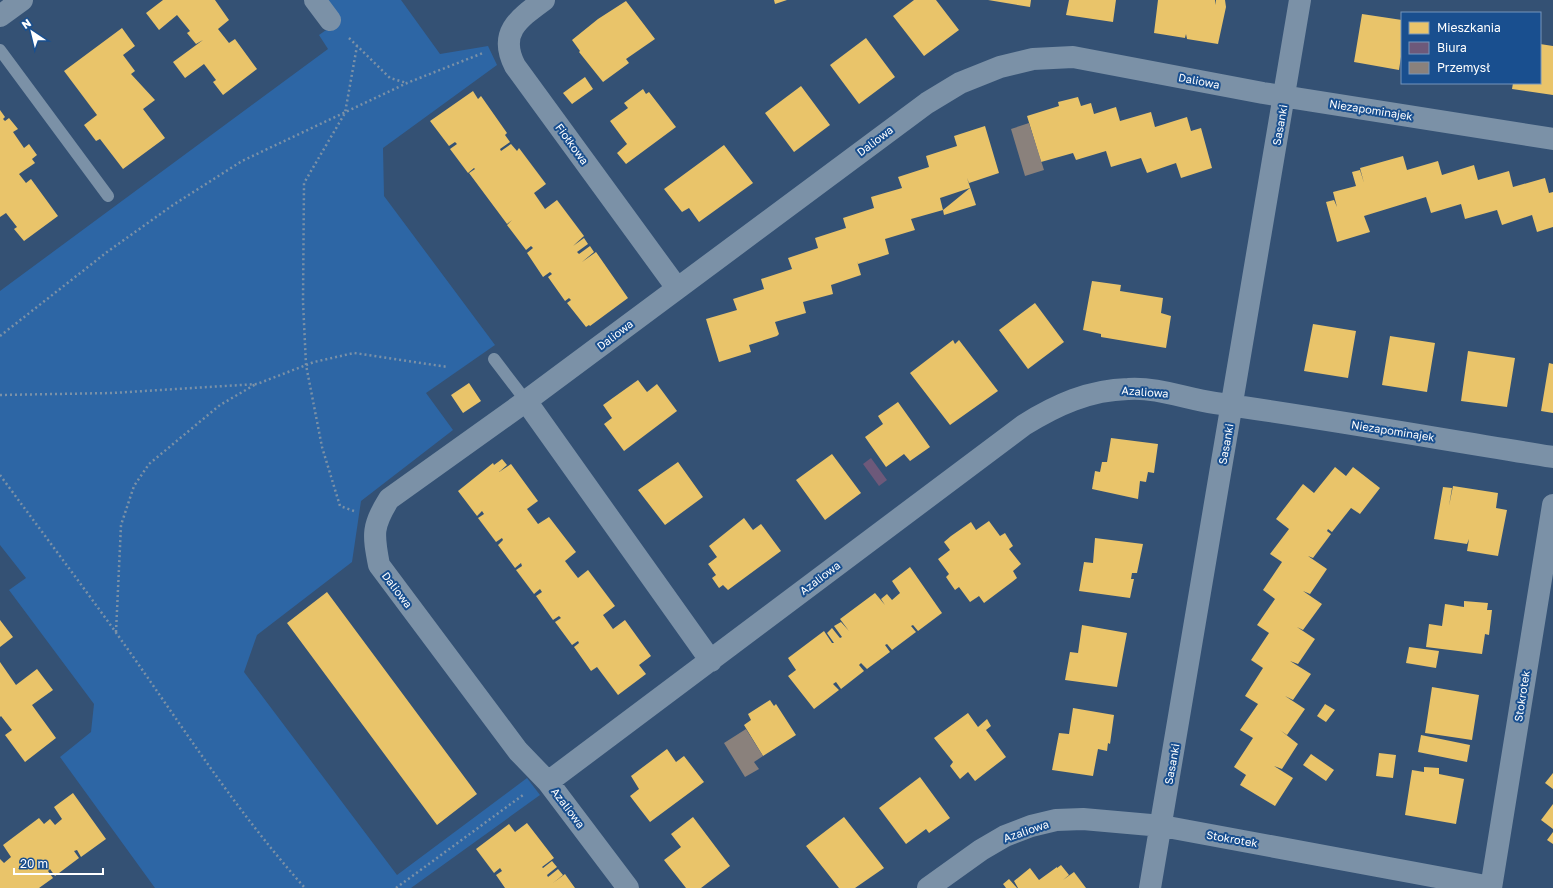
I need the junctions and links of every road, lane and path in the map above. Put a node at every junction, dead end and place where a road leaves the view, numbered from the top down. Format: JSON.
{"nodes":[{"id":1,"x":22,"y":0,"type":"edge"},
{"id":2,"x":315,"y":0,"type":"edge"},
{"id":3,"x":544,"y":0,"type":"edge"},
{"id":4,"x":1300,"y":0,"type":"edge"},
{"id":5,"x":0,"y":16,"type":"edge"},
{"id":6,"x":330,"y":20,"type":"joint"},
{"id":7,"x":508,"y":44,"type":"junction"},
{"id":8,"x":357,"y":46,"type":"junction"},
{"id":9,"x":0,"y":50,"type":"edge"},
{"id":10,"x":407,"y":83,"type":"junction"},
{"id":11,"x":1284,"y":96,"type":"junction"},
{"id":12,"x":345,"y":113,"type":"junction"},
{"id":13,"x":1553,"y":139,"type":"edge"},
{"id":14,"x":108,"y":196,"type":"dead end"},
{"id":15,"x":677,"y":288,"type":"junction"},
{"id":16,"x":0,"y":336,"type":"edge"},
{"id":17,"x":494,"y":359,"type":"dead end"},
{"id":18,"x":306,"y":365,"type":"junction"},
{"id":19,"x":448,"y":367,"type":"dead end"},
{"id":20,"x":257,"y":384,"type":"junction"},
{"id":21,"x":0,"y":395,"type":"edge"},
{"id":22,"x":526,"y":401,"type":"junction"},
{"id":23,"x":1232,"y":405,"type":"junction"},
{"id":24,"x":1553,"y":457,"type":"edge"},
{"id":25,"x":0,"y":475,"type":"edge"},
{"id":26,"x":1553,"y":505,"type":"edge"},
{"id":27,"x":377,"y":519,"type":"junction"},
{"id":28,"x":116,"y":632,"type":"junction"},
{"id":29,"x":711,"y":661,"type":"junction"},
{"id":30,"x":548,"y":782,"type":"junction"},
{"id":31,"x":1162,"y":826,"type":"junction"},
{"id":32,"x":1491,"y":887,"type":"edge"},
{"id":33,"x":305,"y":888,"type":"edge"},
{"id":34,"x":396,"y":888,"type":"edge"},
{"id":35,"x":628,"y":888,"type":"edge"},
{"id":36,"x":928,"y":888,"type":"edge"},
{"id":37,"x":1150,"y":888,"type":"edge"}],
"edges":[{"from":1,"to":5,"type":"street"},
{"from":2,"to":6,"type":"street"},
{"from":3,"to":7,"type":"street"},
{"from":4,"to":11,"type":"street","name":"Sasanki"},
{"from":6,"to":8,"type":"path"},
{"from":7,"to":10,"type":"path"},
{"from":7,"to":15,"type":"street","name":"Fiołkowa"},
{"from":8,"to":10,"type":"path"},
{"from":8,"to":12,"type":"path"},
{"from":9,"to":14,"type":"lane"},
{"from":10,"to":12,"type":"path"},
{"from":11,"to":13,"type":"street","name":"Niezapominajek"},
{"from":11,"to":15,"type":"street","name":"Daliowa"},
{"from":11,"to":23,"type":"street","name":"Sasanki"},
{"from":12,"to":16,"type":"path"},
{"from":12,"to":18,"type":"path"},
{"from":15,"to":22,"type":"street","name":"Daliowa"},
{"from":17,"to":22,"type":"lane"},
{"from":18,"to":19,"type":"path"},
{"from":18,"to":20,"type":"path"},
{"from":18,"to":27,"type":"path"},
{"from":20,"to":21,"type":"path"},
{"from":20,"to":28,"type":"path"},
{"from":22,"to":27,"type":"street","name":"Daliowa"},
{"from":22,"to":29,"type":"street"},
{"from":23,"to":24,"type":"street","name":"Niezapominajek"},
{"from":23,"to":29,"type":"street","name":"Azaliowa"},
{"from":23,"to":31,"type":"street","name":"Sasanki"},
{"from":25,"to":28,"type":"path"},
{"from":26,"to":32,"type":"street","name":"Stokrotek"},
{"from":27,"to":30,"type":"street","name":"Daliowa"},
{"from":28,"to":33,"type":"path"},
{"from":29,"to":30,"type":"street","name":"Azaliowa"},
{"from":30,"to":34,"type":"path"},
{"from":30,"to":35,"type":"street","name":"Azaliowa"},
{"from":31,"to":32,"type":"street","name":"Stokrotek"},
{"from":31,"to":36,"type":"street","name":"Azaliowa"},
{"from":31,"to":37,"type":"street","name":"Sasanki"}]}
